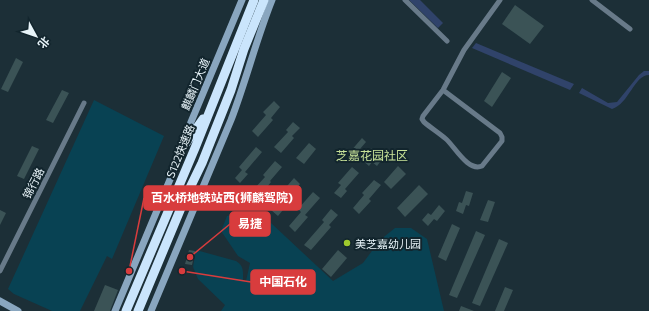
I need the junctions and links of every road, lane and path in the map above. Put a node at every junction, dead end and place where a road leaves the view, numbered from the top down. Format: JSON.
{"nodes":[{"id":1,"x":242,"y":0,"type":"edge"},
{"id":2,"x":254,"y":0,"type":"edge"},
{"id":3,"x":264,"y":0,"type":"edge"},
{"id":4,"x":272,"y":0,"type":"edge"},
{"id":5,"x":405,"y":0,"type":"edge"},
{"id":6,"x":500,"y":0,"type":"edge"},
{"id":7,"x":592,"y":0,"type":"edge"},
{"id":8,"x":630,"y":30,"type":"dead end"},
{"id":9,"x":447,"y":42,"type":"dead end"},
{"id":10,"x":240,"y":47,"type":"junction"},
{"id":11,"x":443,"y":90,"type":"junction"},
{"id":12,"x":84,"y":103,"type":"dead end"},
{"id":13,"x":212,"y":104,"type":"junction"},
{"id":14,"x":184,"y":146,"type":"junction"},
{"id":15,"x":0,"y":271,"type":"edge"},
{"id":16,"x":0,"y":301,"type":"edge"},
{"id":17,"x":18,"y":311,"type":"edge"},
{"id":18,"x":115,"y":311,"type":"edge"},
{"id":19,"x":126,"y":311,"type":"edge"},
{"id":20,"x":138,"y":311,"type":"edge"},
{"id":21,"x":151,"y":311,"type":"edge"}],
"edges":[{"from":1,"to":14,"type":"street","name":"麒麟门大道"},
{"from":2,"to":10,"type":"highway","name":"S122快速路"},
{"from":3,"to":10,"type":"highway","name":"S122快速路"},
{"from":4,"to":21,"type":"street"},
{"from":5,"to":9,"type":"street"},
{"from":6,"to":11,"type":"street"},
{"from":7,"to":8,"type":"street"},
{"from":10,"to":13,"type":"highway","name":"S122快速路"},
{"from":10,"to":20,"type":"highway","name":"S122快速路"},
{"from":11,"to":11,"type":"street"},
{"from":12,"to":15,"type":"street","name":"锦行路"},
{"from":13,"to":14,"type":"highway"},
{"from":13,"to":19,"type":"highway","name":"S122快速路"},
{"from":14,"to":18,"type":"street","name":"麒麟门大道"},
{"from":16,"to":17,"type":"street"}]}
